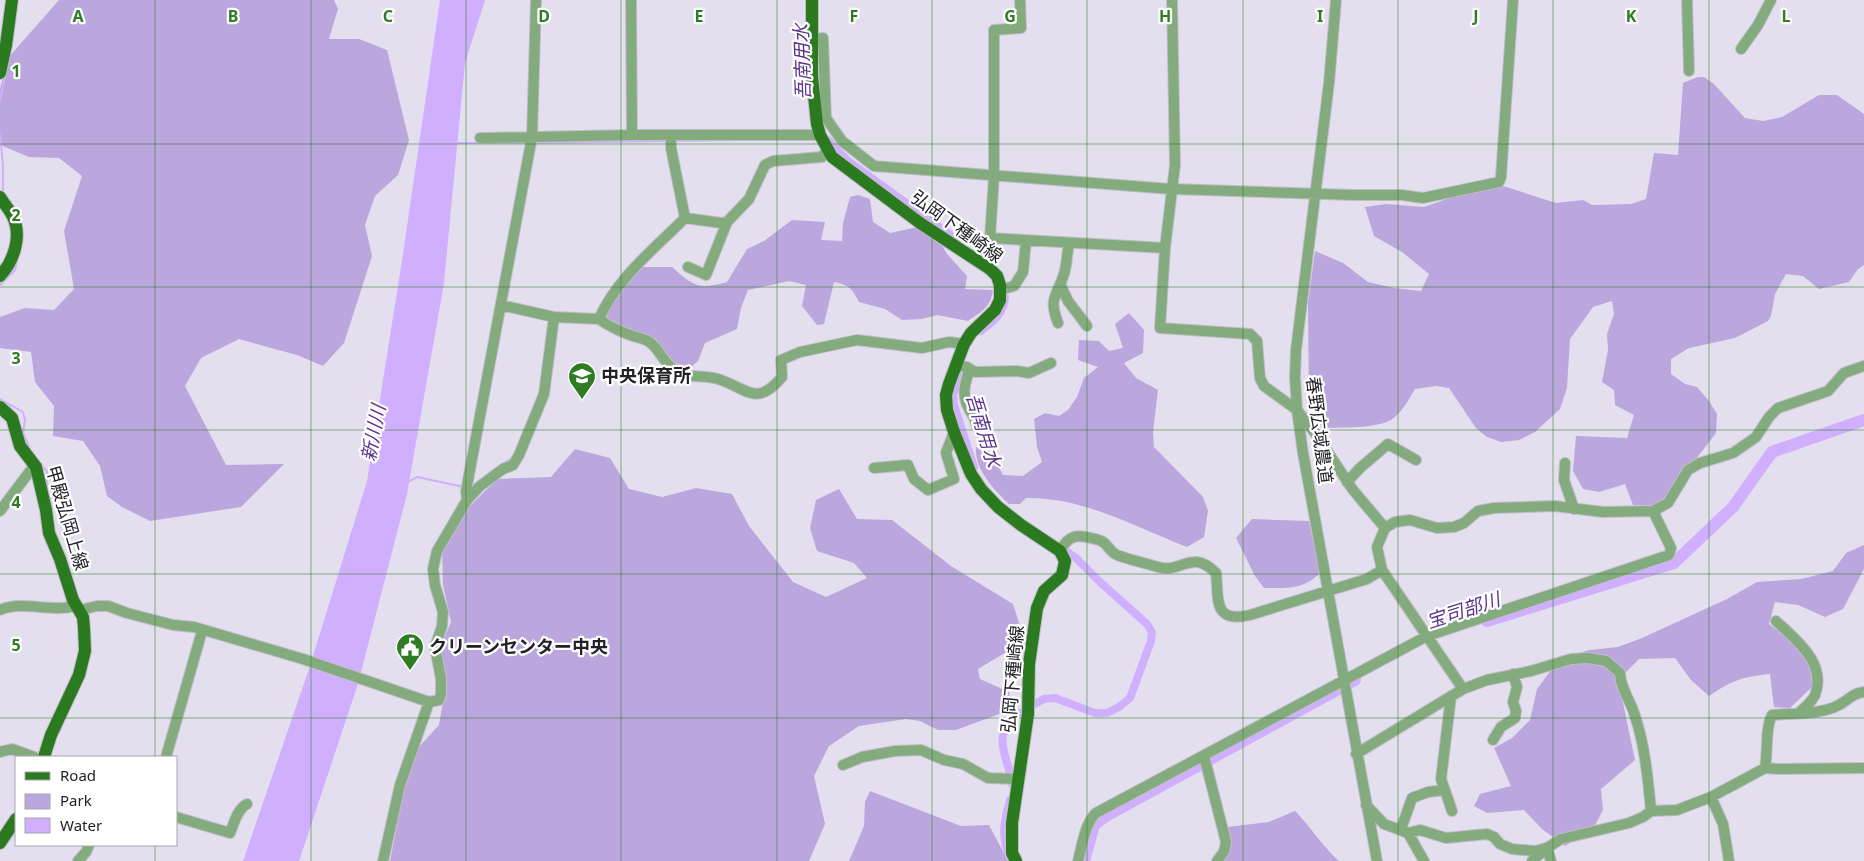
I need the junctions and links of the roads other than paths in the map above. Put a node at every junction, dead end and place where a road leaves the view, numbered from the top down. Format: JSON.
{"nodes":[{"id":1,"x":12,"y":0,"type":"edge"},
{"id":2,"x":536,"y":0,"type":"edge"},
{"id":3,"x":631,"y":0,"type":"edge"},
{"id":4,"x":812,"y":0,"type":"edge"},
{"id":5,"x":1020,"y":0,"type":"edge"},
{"id":6,"x":1172,"y":0,"type":"edge"},
{"id":7,"x":1336,"y":0,"type":"edge"},
{"id":8,"x":1513,"y":0,"type":"edge"},
{"id":9,"x":1687,"y":0,"type":"edge"},
{"id":10,"x":1771,"y":0,"type":"edge"},
{"id":11,"x":816,"y":39,"type":"junction"},
{"id":12,"x":1740,"y":49,"type":"dead end"},
{"id":13,"x":1688,"y":71,"type":"dead end"},
{"id":14,"x":0,"y":73,"type":"edge"},
{"id":15,"x":632,"y":135,"type":"junction"},
{"id":16,"x":671,"y":135,"type":"junction"},
{"id":17,"x":480,"y":138,"type":"dead end"},
{"id":18,"x":531,"y":141,"type":"junction"},
{"id":19,"x":831,"y":145,"type":"junction"},
{"id":20,"x":994,"y":176,"type":"junction"},
{"id":21,"x":1171,"y":189,"type":"junction"},
{"id":22,"x":0,"y":197,"type":"edge"},
{"id":23,"x":1314,"y":198,"type":"junction"},
{"id":24,"x":685,"y":218,"type":"junction"},
{"id":25,"x":727,"y":222,"type":"junction"},
{"id":26,"x":1026,"y":241,"type":"junction"},
{"id":27,"x":1069,"y":243,"type":"junction"},
{"id":28,"x":1165,"y":248,"type":"junction"},
{"id":29,"x":688,"y":267,"type":"dead end"},
{"id":30,"x":0,"y":276,"type":"edge"},
{"id":31,"x":1060,"y":284,"type":"junction"},
{"id":32,"x":1004,"y":290,"type":"junction"},
{"id":33,"x":501,"y":306,"type":"junction"},
{"id":34,"x":554,"y":317,"type":"junction"},
{"id":35,"x":599,"y":319,"type":"junction"},
{"id":36,"x":1058,"y":322,"type":"dead end"},
{"id":37,"x":1087,"y":326,"type":"dead end"},
{"id":38,"x":964,"y":344,"type":"junction"},
{"id":39,"x":1051,"y":363,"type":"dead end"},
{"id":40,"x":1864,"y":366,"type":"edge"},
{"id":41,"x":963,"y":367,"type":"junction"},
{"id":42,"x":0,"y":408,"type":"edge"},
{"id":43,"x":1297,"y":410,"type":"junction"},
{"id":44,"x":977,"y":426,"type":"dead end"},
{"id":45,"x":954,"y":432,"type":"junction"},
{"id":46,"x":1416,"y":460,"type":"dead end"},
{"id":47,"x":1564,"y":463,"type":"dead end"},
{"id":48,"x":36,"y":467,"type":"junction"},
{"id":49,"x":874,"y":468,"type":"dead end"},
{"id":50,"x":1348,"y":482,"type":"junction"},
{"id":51,"x":467,"y":500,"type":"junction"},
{"id":52,"x":1574,"y":509,"type":"junction"},
{"id":53,"x":0,"y":511,"type":"edge"},
{"id":54,"x":1653,"y":511,"type":"junction"},
{"id":55,"x":1385,"y":528,"type":"junction"},
{"id":56,"x":1062,"y":547,"type":"junction"},
{"id":57,"x":1382,"y":570,"type":"junction"},
{"id":58,"x":1328,"y":591,"type":"junction"},
{"id":59,"x":78,"y":608,"type":"junction"},
{"id":60,"x":0,"y":610,"type":"edge"},
{"id":61,"x":1776,"y":621,"type":"dead end"},
{"id":62,"x":202,"y":631,"type":"junction"},
{"id":63,"x":1427,"y":636,"type":"junction"},
{"id":64,"x":1513,"y":674,"type":"junction"},
{"id":65,"x":1345,"y":686,"type":"junction"},
{"id":66,"x":1463,"y":688,"type":"junction"},
{"id":67,"x":1864,"y":692,"type":"edge"},
{"id":68,"x":1451,"y":696,"type":"junction"},
{"id":69,"x":429,"y":702,"type":"junction"},
{"id":70,"x":1799,"y":713,"type":"junction"},
{"id":71,"x":1493,"y":740,"type":"dead end"},
{"id":72,"x":0,"y":752,"type":"edge"},
{"id":73,"x":1356,"y":754,"type":"junction"},
{"id":74,"x":31,"y":756,"type":"edge"},
{"id":75,"x":44,"y":756,"type":"edge"},
{"id":76,"x":166,"y":756,"type":"edge"},
{"id":77,"x":1204,"y":756,"type":"junction"},
{"id":78,"x":843,"y":765,"type":"dead end"},
{"id":79,"x":1765,"y":768,"type":"junction"},
{"id":80,"x":1864,"y":768,"type":"edge"},
{"id":81,"x":1014,"y":779,"type":"junction"},
{"id":82,"x":1444,"y":790,"type":"junction"},
{"id":83,"x":1711,"y":797,"type":"junction"},
{"id":84,"x":247,"y":804,"type":"dead end"},
{"id":85,"x":1366,"y":805,"type":"junction"},
{"id":86,"x":1452,"y":811,"type":"dead end"},
{"id":87,"x":1651,"y":811,"type":"junction"},
{"id":88,"x":178,"y":818,"type":"edge"},
{"id":89,"x":15,"y":820,"type":"edge"},
{"id":90,"x":1404,"y":831,"type":"junction"},
{"id":91,"x":0,"y":843,"type":"edge"},
{"id":92,"x":89,"y":846,"type":"edge"},
{"id":93,"x":1547,"y":848,"type":"junction"},
{"id":94,"x":78,"y":861,"type":"edge"},
{"id":95,"x":383,"y":861,"type":"edge"},
{"id":96,"x":1016,"y":861,"type":"edge"},
{"id":97,"x":1078,"y":861,"type":"edge"},
{"id":98,"x":1217,"y":861,"type":"edge"},
{"id":99,"x":1377,"y":861,"type":"edge"},
{"id":100,"x":1424,"y":861,"type":"edge"},
{"id":101,"x":1532,"y":861,"type":"edge"},
{"id":102,"x":1551,"y":861,"type":"edge"},
{"id":103,"x":1729,"y":861,"type":"edge"}],
"edges":[{"from":1,"to":14,"type":"main road"},
{"from":2,"to":18,"type":"street"},
{"from":3,"to":15,"type":"street"},
{"from":4,"to":11,"type":"main road"},
{"from":5,"to":20,"type":"street"},
{"from":6,"to":21,"type":"street"},
{"from":7,"to":23,"type":"street","name":"春野広域農道"},
{"from":8,"to":23,"type":"street"},
{"from":9,"to":13,"type":"street"},
{"from":10,"to":12,"type":"street"},
{"from":11,"to":19,"type":"street"},
{"from":11,"to":19,"type":"main road"},
{"from":15,"to":16,"type":"street"},
{"from":15,"to":18,"type":"street"},
{"from":16,"to":19,"type":"street"},
{"from":16,"to":24,"type":"street"},
{"from":17,"to":18,"type":"street"},
{"from":18,"to":33,"type":"street"},
{"from":19,"to":20,"type":"street"},
{"from":19,"to":25,"type":"street"},
{"from":19,"to":32,"type":"main road","name":"弘岡下種崎線"},
{"from":20,"to":21,"type":"street"},
{"from":20,"to":26,"type":"street"},
{"from":21,"to":23,"type":"street"},
{"from":21,"to":28,"type":"street"},
{"from":22,"to":30,"type":"main road"},
{"from":23,"to":43,"type":"street","name":"春野広域農道"},
{"from":24,"to":25,"type":"street"},
{"from":24,"to":35,"type":"street"},
{"from":25,"to":29,"type":"street"},
{"from":26,"to":27,"type":"street"},
{"from":26,"to":32,"type":"street"},
{"from":27,"to":28,"type":"street"},
{"from":27,"to":31,"type":"street"},
{"from":28,"to":43,"type":"street"},
{"from":31,"to":36,"type":"street"},
{"from":31,"to":37,"type":"street"},
{"from":32,"to":38,"type":"main road","name":"弘岡下種崎線"},
{"from":33,"to":34,"type":"street"},
{"from":33,"to":51,"type":"street"},
{"from":34,"to":35,"type":"street"},
{"from":34,"to":51,"type":"street"},
{"from":35,"to":38,"type":"street"},
{"from":38,"to":41,"type":"main road","name":"弘岡下種崎線"},
{"from":39,"to":41,"type":"street"},
{"from":40,"to":54,"type":"street"},
{"from":41,"to":44,"type":"street"},
{"from":41,"to":45,"type":"main road","name":"弘岡下種崎線"},
{"from":42,"to":48,"type":"main road","name":"甲殿弘岡上線"},
{"from":43,"to":50,"type":"street"},
{"from":43,"to":58,"type":"street","name":"春野広域農道"},
{"from":45,"to":49,"type":"street"},
{"from":45,"to":56,"type":"main road","name":"弘岡下種崎線"},
{"from":46,"to":50,"type":"street"},
{"from":47,"to":52,"type":"street"},
{"from":48,"to":53,"type":"street"},
{"from":48,"to":59,"type":"main road","name":"甲殿弘岡上線"},
{"from":50,"to":55,"type":"street"},
{"from":51,"to":69,"type":"street"},
{"from":52,"to":54,"type":"street"},
{"from":52,"to":55,"type":"street"},
{"from":54,"to":63,"type":"street"},
{"from":55,"to":57,"type":"street"},
{"from":56,"to":58,"type":"street"},
{"from":56,"to":81,"type":"main road","name":"弘岡下種崎線"},
{"from":57,"to":58,"type":"street"},
{"from":57,"to":63,"type":"street"},
{"from":58,"to":65,"type":"street","name":"春野広域農道"},
{"from":59,"to":60,"type":"street"},
{"from":59,"to":62,"type":"street"},
{"from":59,"to":75,"type":"main road","name":"甲殿弘岡上線"},
{"from":61,"to":70,"type":"street"},
{"from":62,"to":69,"type":"street"},
{"from":62,"to":76,"type":"street"},
{"from":63,"to":65,"type":"street"},
{"from":63,"to":66,"type":"street"},
{"from":64,"to":66,"type":"street"},
{"from":64,"to":71,"type":"street"},
{"from":64,"to":87,"type":"street"},
{"from":65,"to":73,"type":"street","name":"春野広域農道"},
{"from":65,"to":77,"type":"street"},
{"from":66,"to":68,"type":"street"},
{"from":67,"to":70,"type":"street"},
{"from":68,"to":73,"type":"street"},
{"from":68,"to":82,"type":"street"},
{"from":69,"to":95,"type":"street"},
{"from":70,"to":79,"type":"street"},
{"from":72,"to":74,"type":"street"},
{"from":73,"to":85,"type":"street","name":"春野広域農道"},
{"from":77,"to":97,"type":"street"},
{"from":77,"to":98,"type":"street"},
{"from":78,"to":81,"type":"street"},
{"from":79,"to":80,"type":"street"},
{"from":79,"to":83,"type":"street"},
{"from":81,"to":96,"type":"main road","name":"弘岡下種崎線"},
{"from":82,"to":86,"type":"street"},
{"from":82,"to":90,"type":"street"},
{"from":83,"to":87,"type":"street"},
{"from":83,"to":103,"type":"street"},
{"from":84,"to":88,"type":"street"},
{"from":85,"to":90,"type":"street"},
{"from":85,"to":99,"type":"street","name":"春野広域農道"},
{"from":87,"to":93,"type":"street"},
{"from":89,"to":91,"type":"main road"},
{"from":90,"to":93,"type":"street"},
{"from":90,"to":100,"type":"street"},
{"from":92,"to":94,"type":"street"},
{"from":93,"to":101,"type":"street"},
{"from":93,"to":102,"type":"street"}]}
